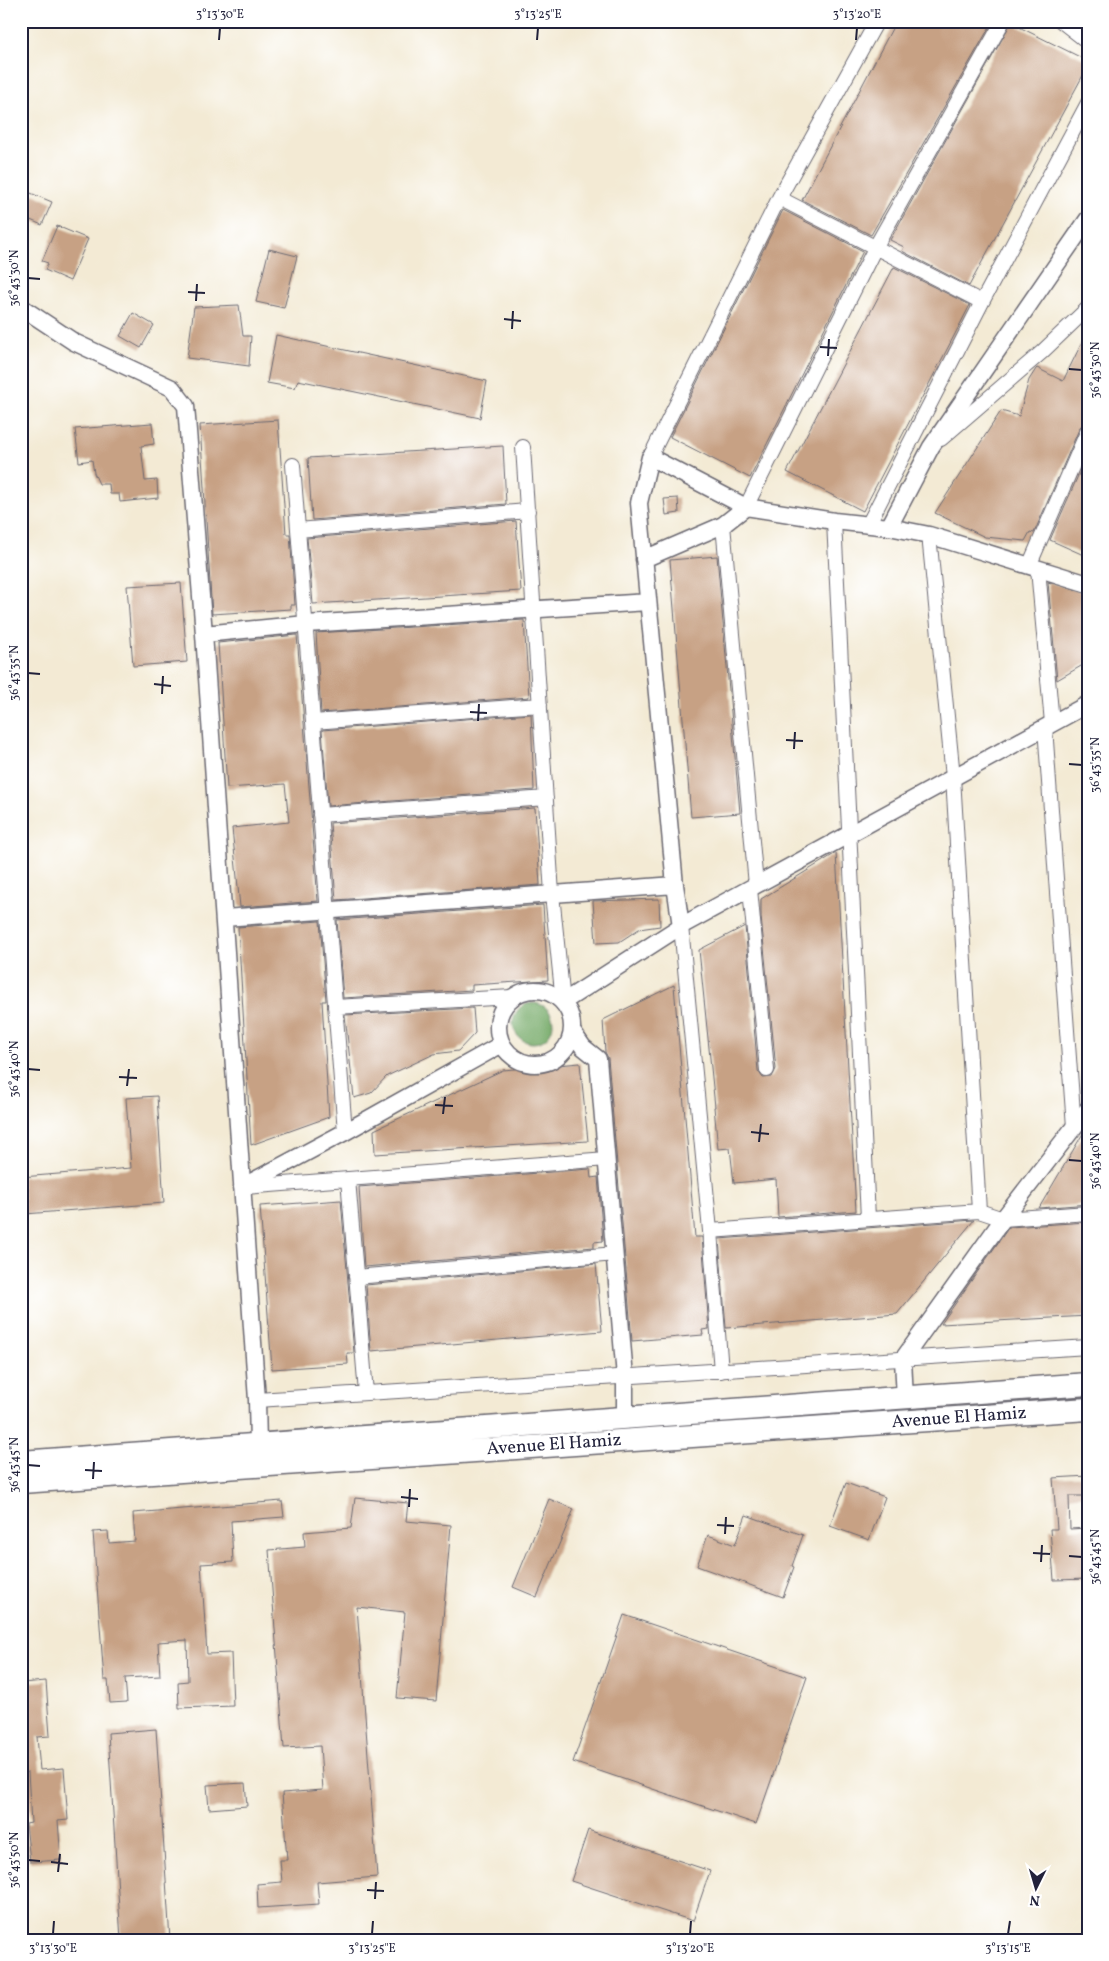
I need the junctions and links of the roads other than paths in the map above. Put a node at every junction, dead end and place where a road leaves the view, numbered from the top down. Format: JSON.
{"nodes":[{"id":1,"x":877,"y":21,"type":"edge"},
{"id":2,"x":1003,"y":21,"type":"edge"},
{"id":3,"x":1061,"y":21,"type":"edge"},
{"id":4,"x":1088,"y":42,"type":"edge"},
{"id":5,"x":1088,"y":103,"type":"edge"},
{"id":6,"x":778,"y":198,"type":"junction"},
{"id":7,"x":1088,"y":219,"type":"edge"},
{"id":8,"x":876,"y":246,"type":"junction"},
{"id":9,"x":982,"y":302,"type":"junction"},
{"id":10,"x":21,"y":307,"type":"edge"},
{"id":11,"x":1088,"y":308,"type":"edge"},
{"id":12,"x":1088,"y":430,"type":"edge"},
{"id":13,"x":931,"y":447,"type":"junction"},
{"id":14,"x":523,"y":448,"type":"dead end"},
{"id":15,"x":650,"y":457,"type":"junction"},
{"id":16,"x":293,"y":465,"type":"dead end"},
{"id":17,"x":746,"y":507,"type":"junction"},
{"id":18,"x":528,"y":511,"type":"junction"},
{"id":19,"x":834,"y":521,"type":"junction"},
{"id":20,"x":723,"y":525,"type":"junction"},
{"id":21,"x":868,"y":525,"type":"junction"},
{"id":22,"x":890,"y":527,"type":"junction"},
{"id":23,"x":298,"y":530,"type":"junction"},
{"id":24,"x":929,"y":535,"type":"junction"},
{"id":25,"x":644,"y":559,"type":"junction"},
{"id":26,"x":1034,"y":567,"type":"junction"},
{"id":27,"x":1088,"y":584,"type":"edge"},
{"id":28,"x":648,"y":602,"type":"junction"},
{"id":29,"x":534,"y":610,"type":"junction"},
{"id":30,"x":306,"y":624,"type":"junction"},
{"id":31,"x":204,"y":634,"type":"junction"},
{"id":32,"x":1088,"y":704,"type":"edge"},
{"id":33,"x":540,"y":705,"type":"junction"},
{"id":34,"x":313,"y":722,"type":"junction"},
{"id":35,"x":1049,"y":725,"type":"junction"},
{"id":36,"x":953,"y":777,"type":"junction"},
{"id":37,"x":546,"y":798,"type":"junction"},
{"id":38,"x":320,"y":815,"type":"junction"},
{"id":39,"x":850,"y":833,"type":"junction"},
{"id":40,"x":675,"y":885,"type":"junction"},
{"id":41,"x":753,"y":887,"type":"junction"},
{"id":42,"x":552,"y":894,"type":"junction"},
{"id":43,"x":328,"y":910,"type":"junction"},
{"id":44,"x":224,"y":918,"type":"junction"},
{"id":45,"x":681,"y":926,"type":"junction"},
{"id":46,"x":512,"y":997,"type":"junction"},
{"id":47,"x":563,"y":1002,"type":"junction"},
{"id":48,"x":335,"y":1007,"type":"junction"},
{"id":49,"x":572,"y":1031,"type":"junction"},
{"id":50,"x":502,"y":1044,"type":"junction"},
{"id":51,"x":767,"y":1070,"type":"dead end"},
{"id":52,"x":1088,"y":1109,"type":"edge"},
{"id":53,"x":1074,"y":1127,"type":"junction"},
{"id":54,"x":345,"y":1132,"type":"junction"},
{"id":55,"x":607,"y":1159,"type":"junction"},
{"id":56,"x":348,"y":1179,"type":"junction"},
{"id":57,"x":242,"y":1187,"type":"junction"},
{"id":58,"x":979,"y":1211,"type":"junction"},
{"id":59,"x":1088,"y":1213,"type":"edge"},
{"id":60,"x":868,"y":1218,"type":"junction"},
{"id":61,"x":1003,"y":1219,"type":"junction"},
{"id":62,"x":710,"y":1231,"type":"junction"},
{"id":63,"x":615,"y":1254,"type":"junction"},
{"id":64,"x":356,"y":1277,"type":"junction"},
{"id":65,"x":1088,"y":1347,"type":"edge"},
{"id":66,"x":903,"y":1359,"type":"junction"},
{"id":67,"x":721,"y":1371,"type":"junction"},
{"id":68,"x":626,"y":1377,"type":"junction"},
{"id":69,"x":1088,"y":1384,"type":"edge"},
{"id":70,"x":366,"y":1393,"type":"junction"},
{"id":71,"x":905,"y":1399,"type":"junction"},
{"id":72,"x":258,"y":1400,"type":"junction"},
{"id":73,"x":1088,"y":1409,"type":"edge"},
{"id":74,"x":625,"y":1418,"type":"junction"},
{"id":75,"x":258,"y":1446,"type":"junction"},
{"id":76,"x":21,"y":1462,"type":"edge"},
{"id":77,"x":21,"y":1482,"type":"edge"}],
"edges":[{"from":1,"to":6,"type":"street"},
{"from":2,"to":8,"type":"street"},
{"from":3,"to":4,"type":"street"},
{"from":5,"to":9,"type":"street"},
{"from":6,"to":8,"type":"street"},
{"from":6,"to":15,"type":"street"},
{"from":7,"to":13,"type":"street"},
{"from":8,"to":9,"type":"street"},
{"from":8,"to":17,"type":"street"},
{"from":9,"to":21,"type":"street"},
{"from":10,"to":31,"type":"street"},
{"from":11,"to":13,"type":"street"},
{"from":12,"to":26,"type":"street"},
{"from":13,"to":22,"type":"street"},
{"from":14,"to":18,"type":"street"},
{"from":15,"to":17,"type":"street"},
{"from":15,"to":25,"type":"street"},
{"from":16,"to":23,"type":"street"},
{"from":17,"to":19,"type":"street"},
{"from":17,"to":20,"type":"street"},
{"from":18,"to":23,"type":"street"},
{"from":18,"to":29,"type":"street"},
{"from":19,"to":21,"type":"street"},
{"from":19,"to":39,"type":"street"},
{"from":20,"to":25,"type":"street"},
{"from":20,"to":41,"type":"street"},
{"from":21,"to":22,"type":"street"},
{"from":22,"to":24,"type":"street"},
{"from":23,"to":30,"type":"street"},
{"from":24,"to":26,"type":"street"},
{"from":24,"to":36,"type":"street"},
{"from":25,"to":28,"type":"street"},
{"from":26,"to":27,"type":"street"},
{"from":26,"to":35,"type":"street"},
{"from":28,"to":29,"type":"street"},
{"from":28,"to":40,"type":"street"},
{"from":29,"to":30,"type":"street"},
{"from":29,"to":33,"type":"street"},
{"from":30,"to":31,"type":"street"},
{"from":30,"to":34,"type":"street"},
{"from":31,"to":44,"type":"street"},
{"from":32,"to":35,"type":"street"},
{"from":33,"to":34,"type":"street"},
{"from":33,"to":37,"type":"street"},
{"from":34,"to":38,"type":"street"},
{"from":35,"to":36,"type":"street"},
{"from":35,"to":53,"type":"street"},
{"from":36,"to":39,"type":"street"},
{"from":36,"to":58,"type":"street"},
{"from":37,"to":38,"type":"street"},
{"from":37,"to":42,"type":"street"},
{"from":38,"to":43,"type":"street"},
{"from":39,"to":41,"type":"street"},
{"from":39,"to":60,"type":"street"},
{"from":40,"to":42,"type":"street"},
{"from":40,"to":45,"type":"street"},
{"from":41,"to":45,"type":"street"},
{"from":41,"to":51,"type":"street"},
{"from":42,"to":43,"type":"street"},
{"from":42,"to":47,"type":"street"},
{"from":43,"to":44,"type":"street"},
{"from":43,"to":48,"type":"street"},
{"from":44,"to":57,"type":"street"},
{"from":45,"to":47,"type":"street"},
{"from":45,"to":62,"type":"street"},
{"from":46,"to":47,"type":"street"},
{"from":46,"to":48,"type":"street"},
{"from":46,"to":50,"type":"street"},
{"from":47,"to":49,"type":"street"},
{"from":48,"to":54,"type":"street"},
{"from":49,"to":50,"type":"street"},
{"from":49,"to":55,"type":"street"},
{"from":50,"to":54,"type":"street"},
{"from":52,"to":53,"type":"street"},
{"from":53,"to":61,"type":"street"},
{"from":54,"to":57,"type":"street"},
{"from":55,"to":56,"type":"street"},
{"from":55,"to":63,"type":"street"},
{"from":56,"to":57,"type":"street"},
{"from":56,"to":64,"type":"street"},
{"from":57,"to":72,"type":"street"},
{"from":58,"to":60,"type":"street"},
{"from":58,"to":61,"type":"street"},
{"from":59,"to":61,"type":"street"},
{"from":60,"to":62,"type":"street"},
{"from":61,"to":66,"type":"street"},
{"from":62,"to":67,"type":"street"},
{"from":63,"to":64,"type":"street"},
{"from":63,"to":68,"type":"street"},
{"from":64,"to":70,"type":"street"},
{"from":65,"to":66,"type":"street"},
{"from":66,"to":67,"type":"street"},
{"from":66,"to":71,"type":"street"},
{"from":67,"to":68,"type":"street"},
{"from":68,"to":70,"type":"street"},
{"from":68,"to":74,"type":"street"},
{"from":69,"to":71,"type":"highway"},
{"from":70,"to":72,"type":"street"},
{"from":71,"to":74,"type":"highway"},
{"from":72,"to":75,"type":"street"},
{"from":73,"to":77,"type":"highway","name":"Avenue El Hamiz"},
{"from":74,"to":75,"type":"highway"},
{"from":75,"to":76,"type":"highway"}]}
